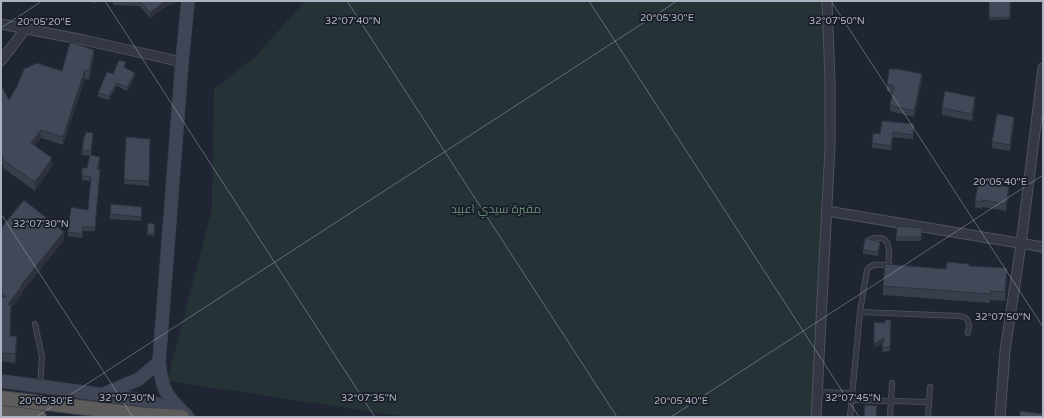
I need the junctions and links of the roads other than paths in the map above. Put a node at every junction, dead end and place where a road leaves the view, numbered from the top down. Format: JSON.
{"nodes":[{"id":1,"x":188,"y":1,"type":"edge"},
{"id":2,"x":826,"y":1,"type":"edge"},
{"id":3,"x":1,"y":24,"type":"edge"},
{"id":4,"x":26,"y":28,"type":"junction"},
{"id":5,"x":1,"y":61,"type":"edge"},
{"id":6,"x":182,"y":62,"type":"junction"},
{"id":7,"x":1043,"y":70,"type":"edge"},
{"id":8,"x":827,"y":211,"type":"junction"},
{"id":9,"x":869,"y":240,"type":"edge"},
{"id":10,"x":1021,"y":244,"type":"junction"},
{"id":11,"x":1043,"y":247,"type":"edge"},
{"id":12,"x":888,"y":265,"type":"junction"},
{"id":13,"x":895,"y":266,"type":"edge"},
{"id":14,"x":860,"y":312,"type":"junction"},
{"id":15,"x":35,"y":324,"type":"dead end"},
{"id":16,"x":968,"y":333,"type":"dead end"},
{"id":17,"x":158,"y":362,"type":"junction"},
{"id":18,"x":1,"y":381,"type":"edge"},
{"id":19,"x":892,"y":383,"type":"dead end"},
{"id":20,"x":40,"y":386,"type":"junction"},
{"id":21,"x":930,"y":387,"type":"dead end"},
{"id":22,"x":817,"y":392,"type":"junction"},
{"id":23,"x":852,"y":393,"type":"junction"},
{"id":24,"x":101,"y":395,"type":"junction"},
{"id":25,"x":1,"y":398,"type":"edge"},
{"id":26,"x":851,"y":400,"type":"junction"},
{"id":27,"x":890,"y":401,"type":"junction"},
{"id":28,"x":929,"y":402,"type":"junction"},
{"id":29,"x":1,"y":412,"type":"edge"},
{"id":30,"x":39,"y":417,"type":"edge"},
{"id":31,"x":182,"y":417,"type":"edge"},
{"id":32,"x":188,"y":417,"type":"edge"},
{"id":33,"x":816,"y":417,"type":"edge"},
{"id":34,"x":850,"y":417,"type":"edge"},
{"id":35,"x":890,"y":417,"type":"edge"},
{"id":36,"x":928,"y":417,"type":"edge"},
{"id":37,"x":1000,"y":417,"type":"edge"}],
"edges":[{"from":1,"to":6,"type":"main road"},
{"from":2,"to":8,"type":"street"},
{"from":3,"to":4,"type":"street"},
{"from":4,"to":5,"type":"street"},
{"from":4,"to":6,"type":"street"},
{"from":6,"to":17,"type":"main road"},
{"from":7,"to":10,"type":"street"},
{"from":8,"to":10,"type":"street"},
{"from":8,"to":22,"type":"street"},
{"from":9,"to":12,"type":"lane"},
{"from":10,"to":11,"type":"street"},
{"from":10,"to":37,"type":"street"},
{"from":12,"to":13,"type":"lane"},
{"from":12,"to":14,"type":"lane"},
{"from":14,"to":16,"type":"lane"},
{"from":14,"to":23,"type":"lane"},
{"from":15,"to":20,"type":"lane"},
{"from":17,"to":24,"type":"main road"},
{"from":17,"to":32,"type":"main road"},
{"from":18,"to":20,"type":"main road"},
{"from":19,"to":27,"type":"lane"},
{"from":20,"to":24,"type":"main road"},
{"from":21,"to":28,"type":"lane"},
{"from":22,"to":23,"type":"lane"},
{"from":22,"to":33,"type":"street"},
{"from":23,"to":26,"type":"lane"},
{"from":24,"to":32,"type":"main road"},
{"from":25,"to":31,"type":"highway"},
{"from":26,"to":27,"type":"lane"},
{"from":26,"to":34,"type":"lane"},
{"from":27,"to":28,"type":"lane"},
{"from":27,"to":35,"type":"lane"},
{"from":28,"to":36,"type":"lane"},
{"from":29,"to":30,"type":"highway"}]}
